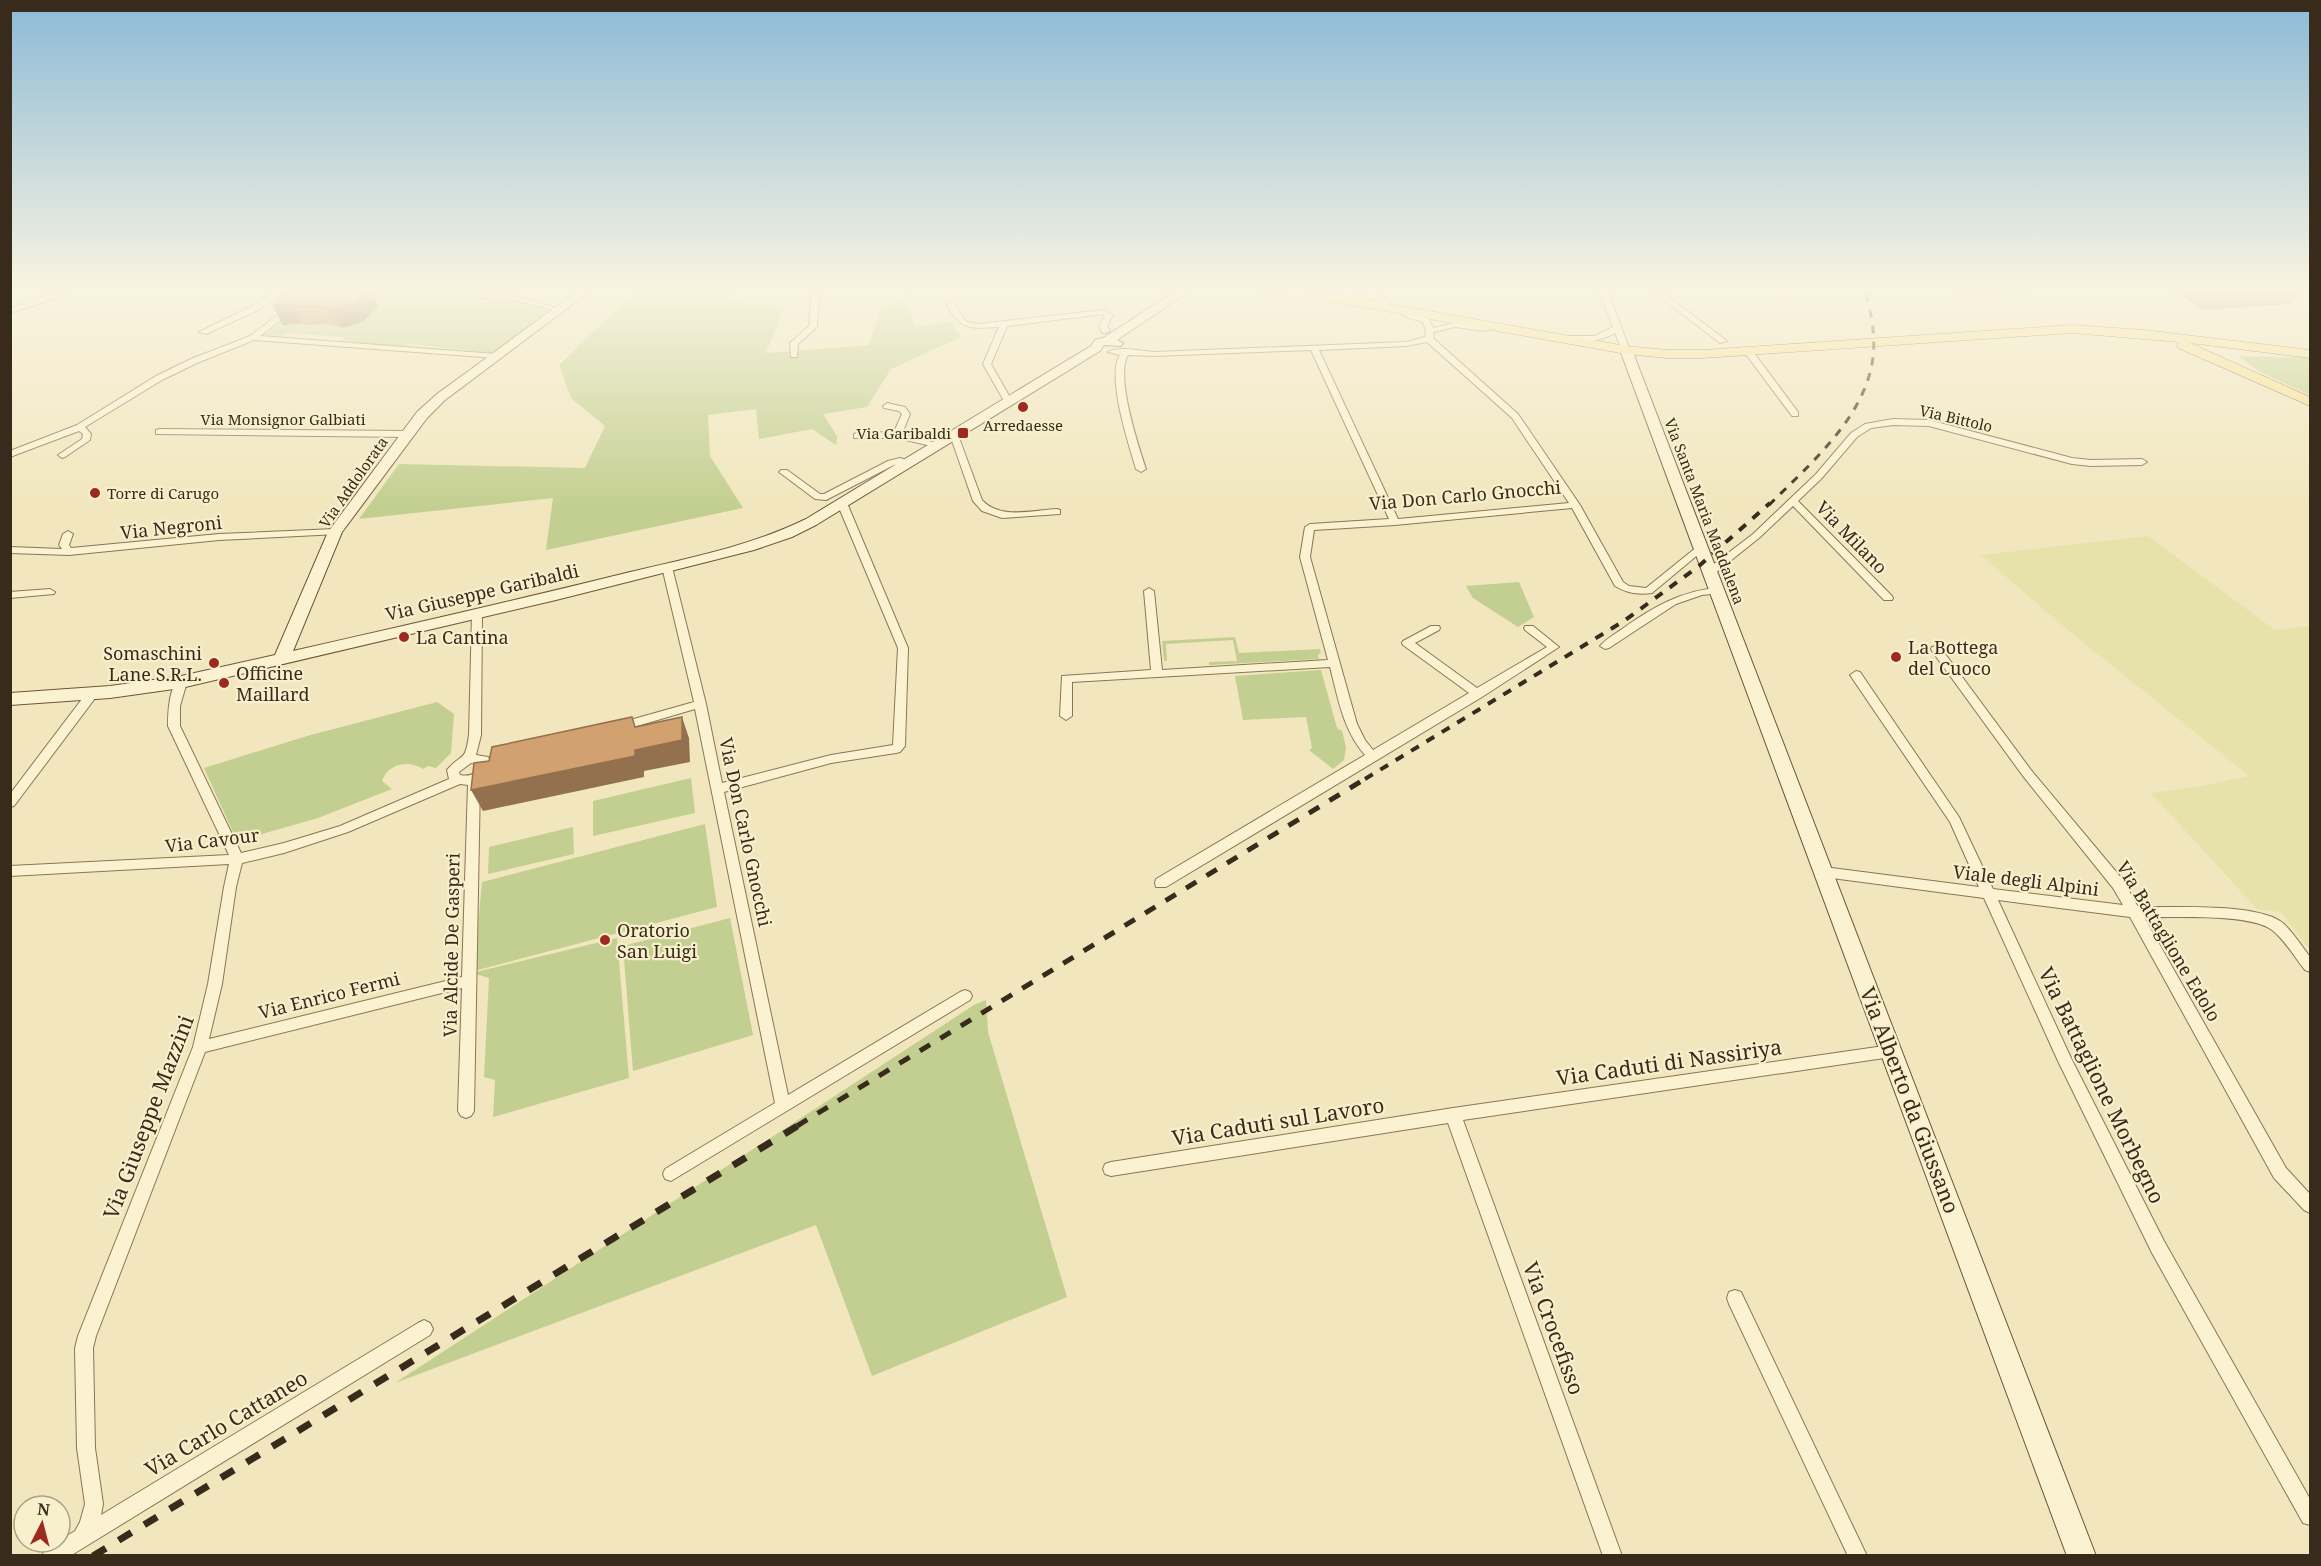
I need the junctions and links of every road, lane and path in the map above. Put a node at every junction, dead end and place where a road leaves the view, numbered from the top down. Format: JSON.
{"nodes":[{"id":1,"x":194,"y":361,"type":"edge"},
{"id":2,"x":489,"y":361,"type":"edge"},
{"id":3,"x":988,"y":361,"type":"edge"},
{"id":4,"x":1073,"y":361,"type":"edge"},
{"id":5,"x":1118,"y":361,"type":"edge"},
{"id":6,"x":1118,"y":361,"type":"edge"},
{"id":7,"x":1320,"y":361,"type":"edge"},
{"id":8,"x":1457,"y":361,"type":"edge"},
{"id":9,"x":1630,"y":361,"type":"edge"},
{"id":10,"x":1756,"y":361,"type":"edge"},
{"id":11,"x":2220,"y":361,"type":"edge"},
{"id":12,"x":1119,"y":364,"type":"junction"},
{"id":13,"x":1008,"y":401,"type":"junction"},
{"id":14,"x":2310,"y":402,"type":"edge"},
{"id":15,"x":887,"y":406,"type":"dead end"},
{"id":16,"x":1795,"y":414,"type":"dead end"},
{"id":17,"x":80,"y":428,"type":"junction"},
{"id":18,"x":159,"y":432,"type":"dead end"},
{"id":19,"x":408,"y":434,"type":"junction"},
{"id":20,"x":897,"y":435,"type":"junction"},
{"id":21,"x":954,"y":435,"type":"junction"},
{"id":22,"x":857,"y":436,"type":"dead end"},
{"id":23,"x":937,"y":446,"type":"junction"},
{"id":24,"x":10,"y":454,"type":"edge"},
{"id":25,"x":62,"y":455,"type":"dead end"},
{"id":26,"x":2142,"y":462,"type":"dead end"},
{"id":27,"x":910,"y":463,"type":"junction"},
{"id":28,"x":1141,"y":469,"type":"dead end"},
{"id":29,"x":784,"y":472,"type":"dead end"},
{"id":30,"x":1793,"y":501,"type":"junction"},
{"id":31,"x":842,"y":503,"type":"junction"},
{"id":32,"x":1575,"y":505,"type":"junction"},
{"id":33,"x":1057,"y":512,"type":"dead end"},
{"id":34,"x":1395,"y":522,"type":"junction"},
{"id":35,"x":335,"y":532,"type":"junction"},
{"id":36,"x":68,"y":534,"type":"dead end"},
{"id":37,"x":1701,"y":548,"type":"junction"},
{"id":38,"x":10,"y":550,"type":"edge"},
{"id":39,"x":69,"y":552,"type":"junction"},
{"id":40,"x":667,"y":567,"type":"junction"},
{"id":41,"x":1710,"y":572,"type":"junction"},
{"id":42,"x":1149,"y":591,"type":"dead end"},
{"id":43,"x":1717,"y":591,"type":"junction"},
{"id":44,"x":50,"y":592,"type":"dead end"},
{"id":45,"x":10,"y":595,"type":"edge"},
{"id":46,"x":1888,"y":598,"type":"dead end"},
{"id":47,"x":477,"y":613,"type":"junction"},
{"id":48,"x":1435,"y":628,"type":"dead end"},
{"id":49,"x":1529,"y":628,"type":"dead end"},
{"id":50,"x":1738,"y":644,"type":"joint"},
{"id":51,"x":1605,"y":646,"type":"dead end"},
{"id":52,"x":1936,"y":649,"type":"dead end"},
{"id":53,"x":281,"y":659,"type":"junction"},
{"id":54,"x":1334,"y":663,"type":"junction"},
{"id":55,"x":1157,"y":673,"type":"junction"},
{"id":56,"x":1856,"y":675,"type":"dead end"},
{"id":57,"x":181,"y":682,"type":"junction"},
{"id":58,"x":92,"y":694,"type":"junction"},
{"id":59,"x":1478,"y":694,"type":"junction"},
{"id":60,"x":10,"y":699,"type":"edge"},
{"id":61,"x":700,"y":704,"type":"junction"},
{"id":62,"x":1066,"y":716,"type":"dead end"},
{"id":63,"x":610,"y":729,"type":"edge"},
{"id":64,"x":1372,"y":756,"type":"junction"},
{"id":65,"x":477,"y":760,"type":"junction"},
{"id":66,"x":466,"y":779,"type":"junction"},
{"id":67,"x":718,"y":789,"type":"junction"},
{"id":68,"x":10,"y":803,"type":"edge"},
{"id":69,"x":237,"y":859,"type":"junction"},
{"id":70,"x":10,"y":871,"type":"edge"},
{"id":71,"x":1824,"y":873,"type":"junction"},
{"id":72,"x":1161,"y":883,"type":"dead end"},
{"id":73,"x":1988,"y":892,"type":"junction"},
{"id":74,"x":2134,"y":912,"type":"junction"},
{"id":75,"x":2310,"y":966,"type":"edge"},
{"id":76,"x":468,"y":981,"type":"junction"},
{"id":77,"x":965,"y":996,"type":"dead end"},
{"id":78,"x":200,"y":1047,"type":"junction"},
{"id":79,"x":1891,"y":1051,"type":"junction"},
{"id":80,"x":783,"y":1106,"type":"junction"},
{"id":81,"x":466,"y":1111,"type":"dead end"},
{"id":82,"x":1453,"y":1115,"type":"junction"},
{"id":83,"x":1111,"y":1169,"type":"dead end"},
{"id":84,"x":671,"y":1174,"type":"dead end"},
{"id":85,"x":2310,"y":1205,"type":"edge"},
{"id":86,"x":1735,"y":1298,"type":"dead end"},
{"id":87,"x":424,"y":1329,"type":"dead end"},
{"id":88,"x":2310,"y":1516,"type":"edge"},
{"id":89,"x":81,"y":1538,"type":"junction"},
{"id":90,"x":51,"y":1556,"type":"edge"},
{"id":91,"x":1613,"y":1556,"type":"edge"},
{"id":92,"x":1858,"y":1556,"type":"edge"},
{"id":93,"x":2082,"y":1556,"type":"edge"}],
"edges":[{"from":1,"to":17,"type":"street"},
{"from":2,"to":19,"type":"street","name":"Via Addolorata"},
{"from":3,"to":13,"type":"street"},
{"from":4,"to":13,"type":"street","name":"Via Giuseppe Garibaldi"},
{"from":5,"to":12,"type":"street"},
{"from":6,"to":12,"type":"street"},
{"from":7,"to":34,"type":"street"},
{"from":8,"to":32,"type":"street"},
{"from":9,"to":37,"type":"street","name":"Via Santa Maria Maddalena"},
{"from":10,"to":16,"type":"street"},
{"from":11,"to":14,"type":"main road"},
{"from":12,"to":28,"type":"street"},
{"from":13,"to":21,"type":"street","name":"Via Giuseppe Garibaldi"},
{"from":15,"to":20,"type":"street"},
{"from":17,"to":24,"type":"street"},
{"from":17,"to":25,"type":"street"},
{"from":18,"to":19,"type":"street","name":"Via Monsignor Galbiati"},
{"from":19,"to":35,"type":"street","name":"Via Addolorata"},
{"from":20,"to":22,"type":"street"},
{"from":20,"to":23,"type":"street"},
{"from":21,"to":23,"type":"street","name":"Via Giuseppe Garibaldi"},
{"from":21,"to":33,"type":"street"},
{"from":23,"to":27,"type":"street","name":"Via Giuseppe Garibaldi"},
{"from":26,"to":30,"type":"street","name":"Via Bittolo"},
{"from":27,"to":29,"type":"street"},
{"from":27,"to":31,"type":"street","name":"Via Giuseppe Garibaldi"},
{"from":30,"to":41,"type":"street","name":"Via Milano"},
{"from":30,"to":46,"type":"street","name":"Via Milano"},
{"from":31,"to":40,"type":"street","name":"Via Giuseppe Garibaldi"},
{"from":31,"to":67,"type":"street"},
{"from":32,"to":34,"type":"street","name":"Via Don Carlo Gnocchi"},
{"from":32,"to":37,"type":"street","name":"Via Don Carlo Gnocchi"},
{"from":34,"to":54,"type":"street","name":"Via Don Carlo Gnocchi"},
{"from":35,"to":39,"type":"street","name":"Via Negroni"},
{"from":35,"to":53,"type":"street","name":"Via Addolorata"},
{"from":36,"to":39,"type":"street"},
{"from":37,"to":41,"type":"street","name":"Via Santa Maria Maddalena"},
{"from":38,"to":39,"type":"street","name":"Via Negroni"},
{"from":40,"to":47,"type":"street","name":"Via Giuseppe Garibaldi"},
{"from":40,"to":61,"type":"street","name":"Via Don Carlo Gnocchi"},
{"from":41,"to":43,"type":"street","name":"Via Santa Maria Maddalena"},
{"from":42,"to":55,"type":"street"},
{"from":43,"to":50,"type":"street","name":"Via Santa Maria Maddalena"},
{"from":43,"to":51,"type":"street"},
{"from":44,"to":45,"type":"street"},
{"from":47,"to":53,"type":"street","name":"Via Giuseppe Garibaldi"},
{"from":47,"to":65,"type":"street"},
{"from":48,"to":59,"type":"street"},
{"from":49,"to":59,"type":"street"},
{"from":50,"to":71,"type":"street","name":"Via Alberto da Giussano"},
{"from":52,"to":74,"type":"street","name":"Via Battaglione Edolo"},
{"from":53,"to":57,"type":"street","name":"Via Giuseppe Garibaldi"},
{"from":54,"to":55,"type":"street"},
{"from":54,"to":64,"type":"street","name":"Via Don Carlo Gnocchi"},
{"from":55,"to":62,"type":"street"},
{"from":56,"to":73,"type":"street","name":"Via Battaglione Morbegno"},
{"from":57,"to":58,"type":"street","name":"Via Giuseppe Garibaldi"},
{"from":57,"to":69,"type":"street"},
{"from":58,"to":60,"type":"street","name":"Via Giuseppe Garibaldi"},
{"from":58,"to":68,"type":"street"},
{"from":59,"to":64,"type":"street"},
{"from":61,"to":63,"type":"street"},
{"from":61,"to":67,"type":"street","name":"Via Don Carlo Gnocchi"},
{"from":64,"to":72,"type":"street"},
{"from":65,"to":66,"type":"street"},
{"from":65,"to":66,"type":"street"},
{"from":66,"to":69,"type":"street","name":"Via Cavour"},
{"from":66,"to":76,"type":"street","name":"Via Alcide De Gasperi"},
{"from":67,"to":80,"type":"street","name":"Via Don Carlo Gnocchi"},
{"from":69,"to":70,"type":"street","name":"Via Cavour"},
{"from":69,"to":78,"type":"street","name":"Via Giuseppe Mazzini"},
{"from":71,"to":73,"type":"street","name":"Viale degli Alpini"},
{"from":71,"to":79,"type":"street","name":"Via Alberto da Giussano"},
{"from":73,"to":74,"type":"street","name":"Viale degli Alpini"},
{"from":73,"to":88,"type":"street","name":"Via Battaglione Morbegno"},
{"from":74,"to":75,"type":"street","name":"Viale degli Alpini"},
{"from":74,"to":85,"type":"street","name":"Via Battaglione Edolo"},
{"from":76,"to":78,"type":"street","name":"Via Enrico Fermi"},
{"from":76,"to":81,"type":"street","name":"Via Alcide De Gasperi"},
{"from":77,"to":80,"type":"street"},
{"from":78,"to":89,"type":"street","name":"Via Giuseppe Mazzini"},
{"from":79,"to":82,"type":"street","name":"Via Caduti di Nassiriya"},
{"from":79,"to":93,"type":"street","name":"Via Alberto da Giussano"},
{"from":80,"to":84,"type":"street"},
{"from":82,"to":83,"type":"street","name":"Via Caduti sul Lavoro"},
{"from":82,"to":91,"type":"street","name":"Via Crocefisso"},
{"from":86,"to":92,"type":"street"},
{"from":87,"to":89,"type":"street","name":"Via Carlo Cattaneo"},
{"from":89,"to":90,"type":"street","name":"Via Carlo Cattaneo"}]}
